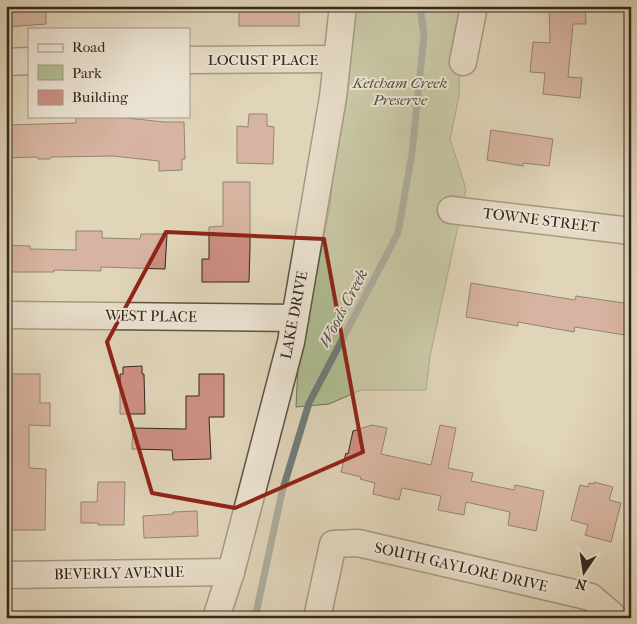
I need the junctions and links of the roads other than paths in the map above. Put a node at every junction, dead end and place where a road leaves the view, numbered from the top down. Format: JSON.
{"nodes":[{"id":1,"x":343,"y":6,"type":"edge"},
{"id":2,"x":474,"y":6,"type":"edge"},
{"id":3,"x":337,"y":59,"type":"junction"},
{"id":4,"x":190,"y":60,"type":"edge"},
{"id":5,"x":6,"y":62,"type":"edge"},
{"id":6,"x":28,"y":62,"type":"edge"},
{"id":7,"x":462,"y":62,"type":"dead end"},
{"id":8,"x":451,"y":210,"type":"dead end"},
{"id":9,"x":631,"y":231,"type":"edge"},
{"id":10,"x":6,"y":315,"type":"edge"},
{"id":11,"x":295,"y":318,"type":"junction"},
{"id":12,"x":231,"y":572,"type":"junction"},
{"id":13,"x":6,"y":575,"type":"edge"},
{"id":14,"x":612,"y":616,"type":"edge"},
{"id":15,"x":216,"y":618,"type":"edge"},
{"id":16,"x":317,"y":618,"type":"edge"}],
"edges":[{"from":1,"to":3,"type":"street","name":"LAKE DRIVE"},
{"from":2,"to":7,"type":"street"},
{"from":3,"to":4,"type":"street","name":"LOCUST PLACE"},
{"from":3,"to":11,"type":"street","name":"LAKE DRIVE"},
{"from":5,"to":6,"type":"street"},
{"from":8,"to":9,"type":"street","name":"TOWNE STREET"},
{"from":10,"to":11,"type":"street","name":"WEST PLACE"},
{"from":11,"to":12,"type":"street","name":"LAKE DRIVE"},
{"from":12,"to":13,"type":"street","name":"BEVERLY AVENUE"},
{"from":12,"to":15,"type":"street","name":"LAKE DRIVE"},
{"from":14,"to":16,"type":"street","name":"SOUTH GAYLORE DRIVE"}]}
